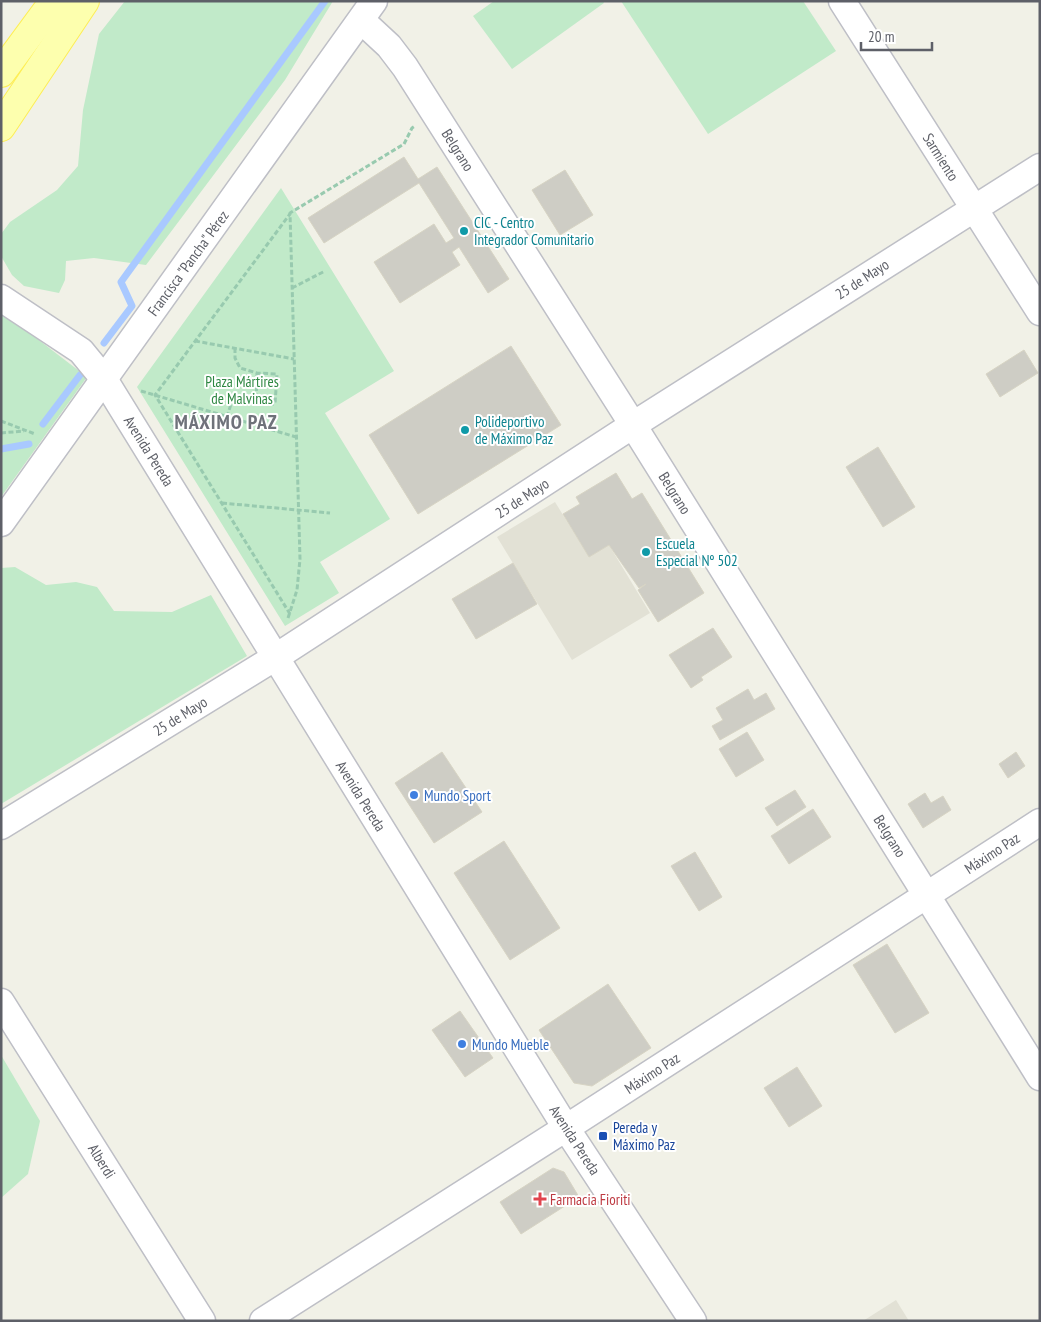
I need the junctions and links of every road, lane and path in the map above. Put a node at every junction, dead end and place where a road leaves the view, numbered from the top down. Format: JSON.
{"nodes":[{"id":1,"x":54,"y":1,"type":"edge"},
{"id":2,"x":85,"y":1,"type":"edge"},
{"id":3,"x":842,"y":1,"type":"edge"},
{"id":4,"x":367,"y":11,"type":"edge"},
{"id":5,"x":1,"y":72,"type":"edge"},
{"id":6,"x":435,"y":114,"type":"junction"},
{"id":7,"x":1,"y":127,"type":"edge"},
{"id":8,"x":1040,"y":167,"type":"edge"},
{"id":9,"x":973,"y":208,"type":"junction"},
{"id":10,"x":290,"y":213,"type":"junction"},
{"id":11,"x":325,"y":271,"type":"dead end"},
{"id":12,"x":292,"y":288,"type":"junction"},
{"id":13,"x":1,"y":298,"type":"edge"},
{"id":14,"x":1040,"y":312,"type":"edge"},
{"id":15,"x":195,"y":341,"type":"junction"},
{"id":16,"x":235,"y":348,"type":"junction"},
{"id":17,"x":294,"y":359,"type":"junction"},
{"id":18,"x":257,"y":373,"type":"junction"},
{"id":19,"x":104,"y":380,"type":"junction"},
{"id":20,"x":155,"y":395,"type":"junction"},
{"id":21,"x":256,"y":403,"type":"junction"},
{"id":22,"x":228,"y":417,"type":"junction"},
{"id":23,"x":1,"y":421,"type":"edge"},
{"id":24,"x":633,"y":425,"type":"junction"},
{"id":25,"x":1,"y":433,"type":"edge"},
{"id":26,"x":296,"y":437,"type":"junction"},
{"id":27,"x":221,"y":503,"type":"junction"},
{"id":28,"x":298,"y":510,"type":"junction"},
{"id":29,"x":330,"y":513,"type":"dead end"},
{"id":30,"x":1,"y":523,"type":"edge"},
{"id":31,"x":290,"y":614,"type":"junction"},
{"id":32,"x":276,"y":657,"type":"junction"},
{"id":33,"x":1040,"y":822,"type":"edge"},
{"id":34,"x":1,"y":826,"type":"edge"},
{"id":35,"x":927,"y":896,"type":"junction"},
{"id":36,"x":1,"y":1002,"type":"edge"},
{"id":37,"x":1040,"y":1077,"type":"edge"},
{"id":38,"x":566,"y":1128,"type":"junction"},
{"id":39,"x":202,"y":1321,"type":"edge"},
{"id":40,"x":263,"y":1321,"type":"edge"},
{"id":41,"x":693,"y":1321,"type":"edge"}],
"edges":[{"from":1,"to":5,"type":"main road"},
{"from":2,"to":7,"type":"main road"},
{"from":3,"to":9,"type":"street","name":"Sarmiento"},
{"from":4,"to":6,"type":"street","name":"Belgrano"},
{"from":4,"to":19,"type":"street","name":"Francisca \"Pancha\" Pérez"},
{"from":6,"to":10,"type":"path"},
{"from":6,"to":24,"type":"street","name":"Belgrano"},
{"from":8,"to":9,"type":"street","name":"25 de Mayo"},
{"from":9,"to":14,"type":"street","name":"Sarmiento"},
{"from":9,"to":24,"type":"street","name":"25 de Mayo"},
{"from":10,"to":12,"type":"path"},
{"from":10,"to":15,"type":"path"},
{"from":11,"to":12,"type":"path"},
{"from":12,"to":17,"type":"path"},
{"from":13,"to":19,"type":"street","name":"Avenida Pereda"},
{"from":15,"to":16,"type":"path"},
{"from":15,"to":20,"type":"path"},
{"from":16,"to":17,"type":"path"},
{"from":16,"to":18,"type":"path"},
{"from":17,"to":26,"type":"path"},
{"from":18,"to":21,"type":"path"},
{"from":18,"to":21,"type":"path"},
{"from":19,"to":20,"type":"path"},
{"from":19,"to":30,"type":"street","name":"Francisca \"Pancha\" Pérez"},
{"from":19,"to":32,"type":"street","name":"Avenida Pereda"},
{"from":20,"to":22,"type":"path"},
{"from":20,"to":27,"type":"path"},
{"from":21,"to":22,"type":"path"},
{"from":22,"to":26,"type":"path"},
{"from":23,"to":25,"type":"path"},
{"from":24,"to":32,"type":"street","name":"25 de Mayo"},
{"from":24,"to":35,"type":"street","name":"Belgrano"},
{"from":26,"to":28,"type":"path"},
{"from":27,"to":28,"type":"path"},
{"from":27,"to":31,"type":"path"},
{"from":28,"to":29,"type":"path"},
{"from":28,"to":31,"type":"path"},
{"from":31,"to":32,"type":"path"},
{"from":32,"to":34,"type":"street","name":"25 de Mayo"},
{"from":32,"to":38,"type":"street","name":"Avenida Pereda"},
{"from":33,"to":35,"type":"street","name":"Máximo Paz"},
{"from":35,"to":37,"type":"street","name":"Belgrano"},
{"from":35,"to":38,"type":"street","name":"Máximo Paz"},
{"from":36,"to":39,"type":"street","name":"Alberdi"},
{"from":38,"to":40,"type":"street","name":"Máximo Paz"},
{"from":38,"to":41,"type":"street","name":"Avenida Pereda"}]}
